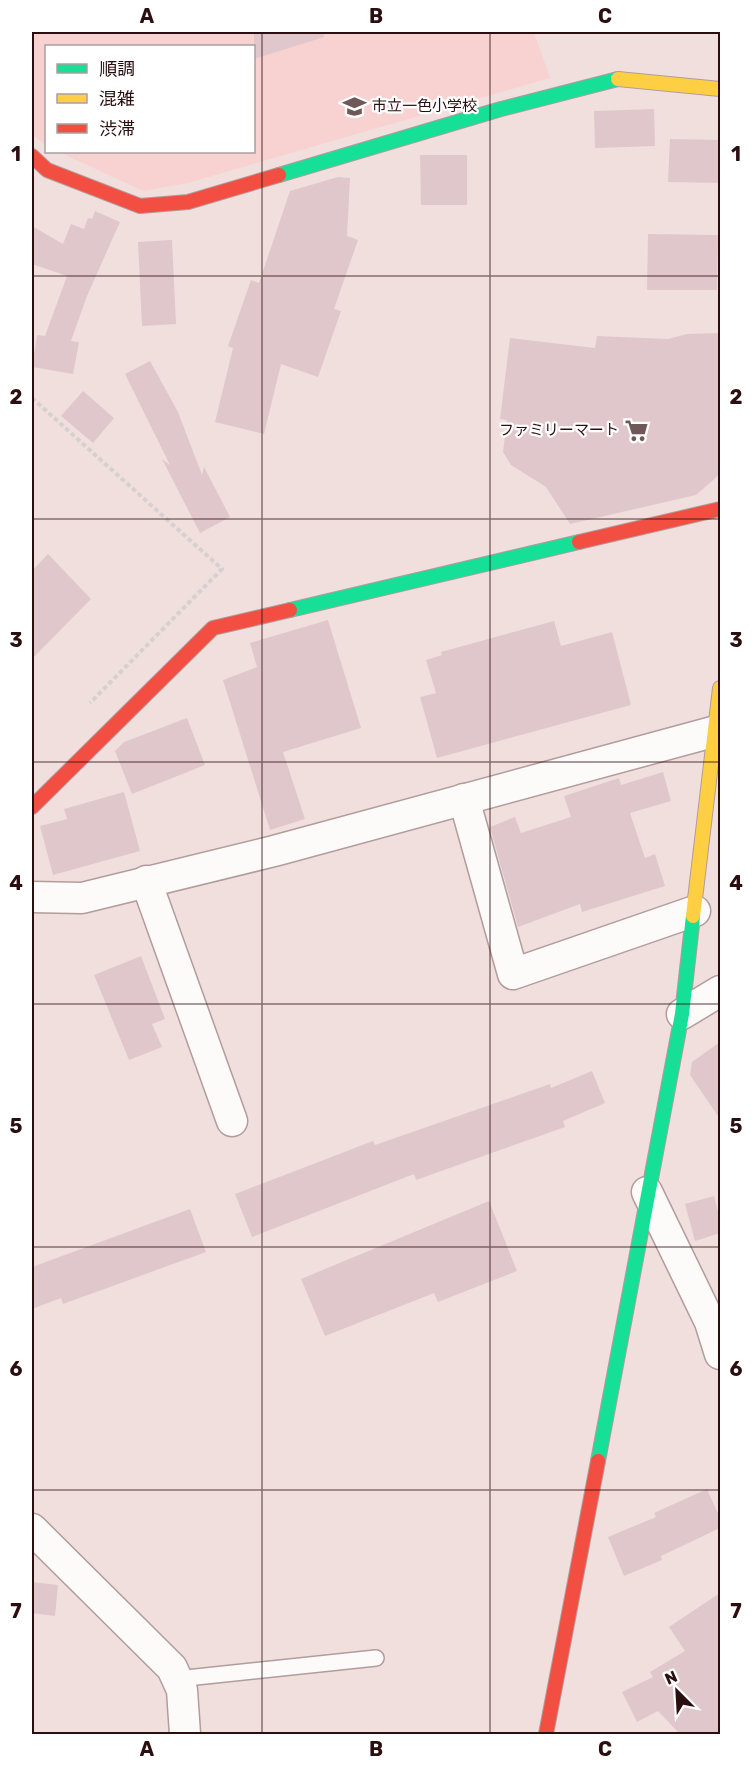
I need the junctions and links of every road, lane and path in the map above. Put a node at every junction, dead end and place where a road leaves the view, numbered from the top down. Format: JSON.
{"nodes":[{"id":1,"x":720,"y":89,"type":"edge"},
{"id":2,"x":32,"y":156,"type":"edge"},
{"id":3,"x":32,"y":398,"type":"edge"},
{"id":4,"x":720,"y":509,"type":"edge"},
{"id":5,"x":720,"y":688,"type":"edge"},
{"id":6,"x":81,"y":711,"type":"dead end"},
{"id":7,"x":718,"y":731,"type":"edge"},
{"id":8,"x":464,"y":799,"type":"junction"},
{"id":9,"x":32,"y":807,"type":"edge"},
{"id":10,"x":146,"y":880,"type":"junction"},
{"id":11,"x":32,"y":897,"type":"edge"},
{"id":12,"x":695,"y":911,"type":"junction"},
{"id":13,"x":720,"y":991,"type":"edge"},
{"id":14,"x":682,"y":1014,"type":"junction"},
{"id":15,"x":232,"y":1121,"type":"dead end"},
{"id":16,"x":647,"y":1192,"type":"junction"},
{"id":17,"x":720,"y":1354,"type":"edge"},
{"id":18,"x":32,"y":1529,"type":"edge"},
{"id":19,"x":376,"y":1658,"type":"dead end"},
{"id":20,"x":177,"y":1679,"type":"junction"},
{"id":21,"x":185,"y":1734,"type":"edge"},
{"id":22,"x":546,"y":1734,"type":"edge"}],
"edges":[{"from":1,"to":2,"type":"street"},
{"from":3,"to":6,"type":"path"},
{"from":4,"to":9,"type":"street"},
{"from":5,"to":7,"type":"street"},
{"from":7,"to":8,"type":"street"},
{"from":7,"to":12,"type":"street"},
{"from":8,"to":10,"type":"street"},
{"from":8,"to":12,"type":"street"},
{"from":10,"to":11,"type":"street"},
{"from":10,"to":15,"type":"street"},
{"from":12,"to":14,"type":"street"},
{"from":13,"to":14,"type":"street"},
{"from":14,"to":16,"type":"street"},
{"from":16,"to":17,"type":"street"},
{"from":16,"to":22,"type":"street"},
{"from":18,"to":20,"type":"street"},
{"from":19,"to":20,"type":"lane"},
{"from":20,"to":21,"type":"street"}]}
